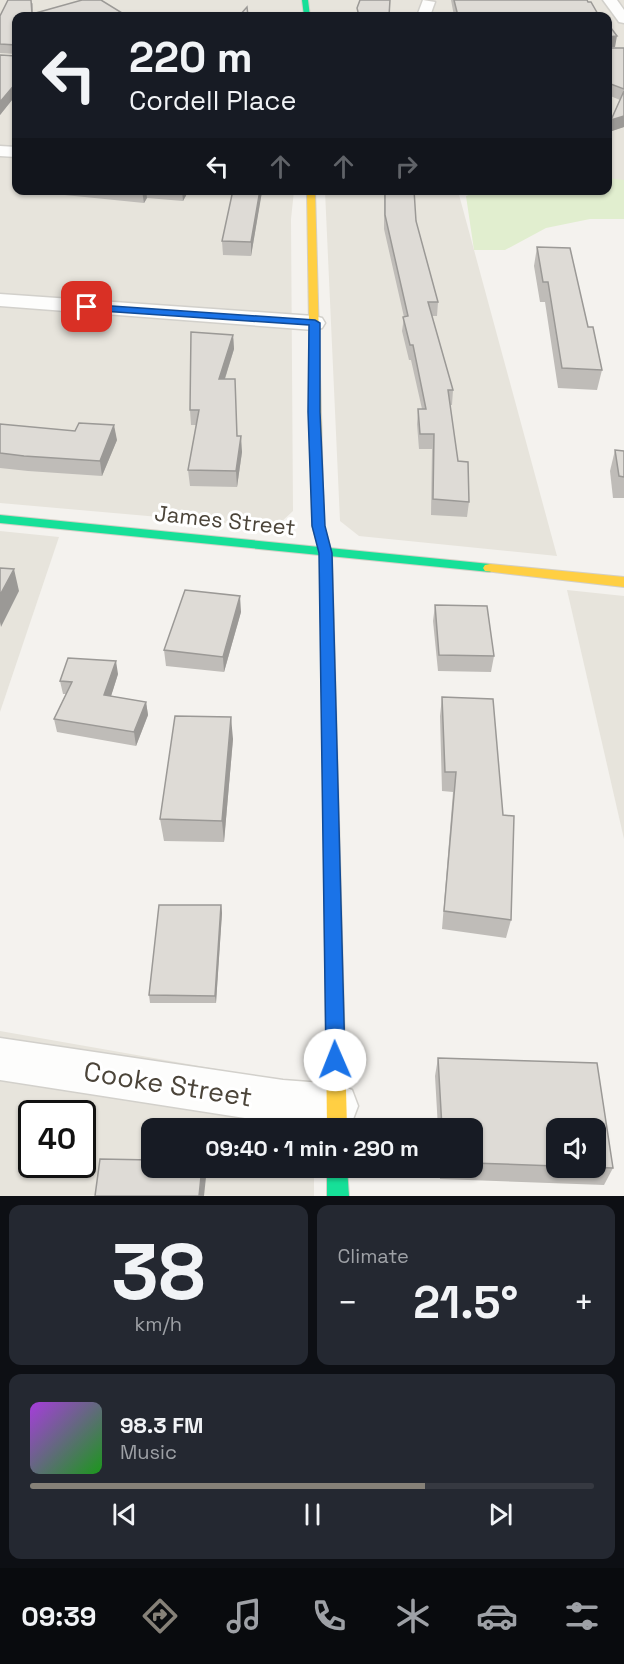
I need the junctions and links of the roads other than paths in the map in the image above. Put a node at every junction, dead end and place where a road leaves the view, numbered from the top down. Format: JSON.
{"nodes":[{"id":1,"x":610,"y":0,"type":"edge"},
{"id":2,"x":428,"y":2,"type":"dead end"},
{"id":3,"x":425,"y":12,"type":"edge"},
{"id":4,"x":624,"y":19,"type":"edge"},
{"id":5,"x":311,"y":195,"type":"edge"},
{"id":6,"x":0,"y":300,"type":"edge"},
{"id":7,"x":315,"y":323,"type":"junction"},
{"id":8,"x":0,"y":519,"type":"edge"},
{"id":9,"x":326,"y":553,"type":"junction"},
{"id":10,"x":624,"y":582,"type":"edge"},
{"id":11,"x":0,"y":1059,"type":"edge"},
{"id":12,"x":336,"y":1117,"type":"edge"},
{"id":13,"x":337,"y":1178,"type":"edge"},
{"id":14,"x":338,"y":1196,"type":"edge"}],
"edges":[{"from":1,"to":4,"type":"street"},
{"from":2,"to":3,"type":"street"},
{"from":5,"to":7,"type":"street"},
{"from":6,"to":7,"type":"street"},
{"from":7,"to":9,"type":"street"},
{"from":8,"to":9,"type":"street","name":"James Street"},
{"from":9,"to":10,"type":"street","name":"James Street"},
{"from":9,"to":12,"type":"street"},
{"from":11,"to":12,"type":"street","name":"Cooke Street"},
{"from":13,"to":14,"type":"street"}]}
